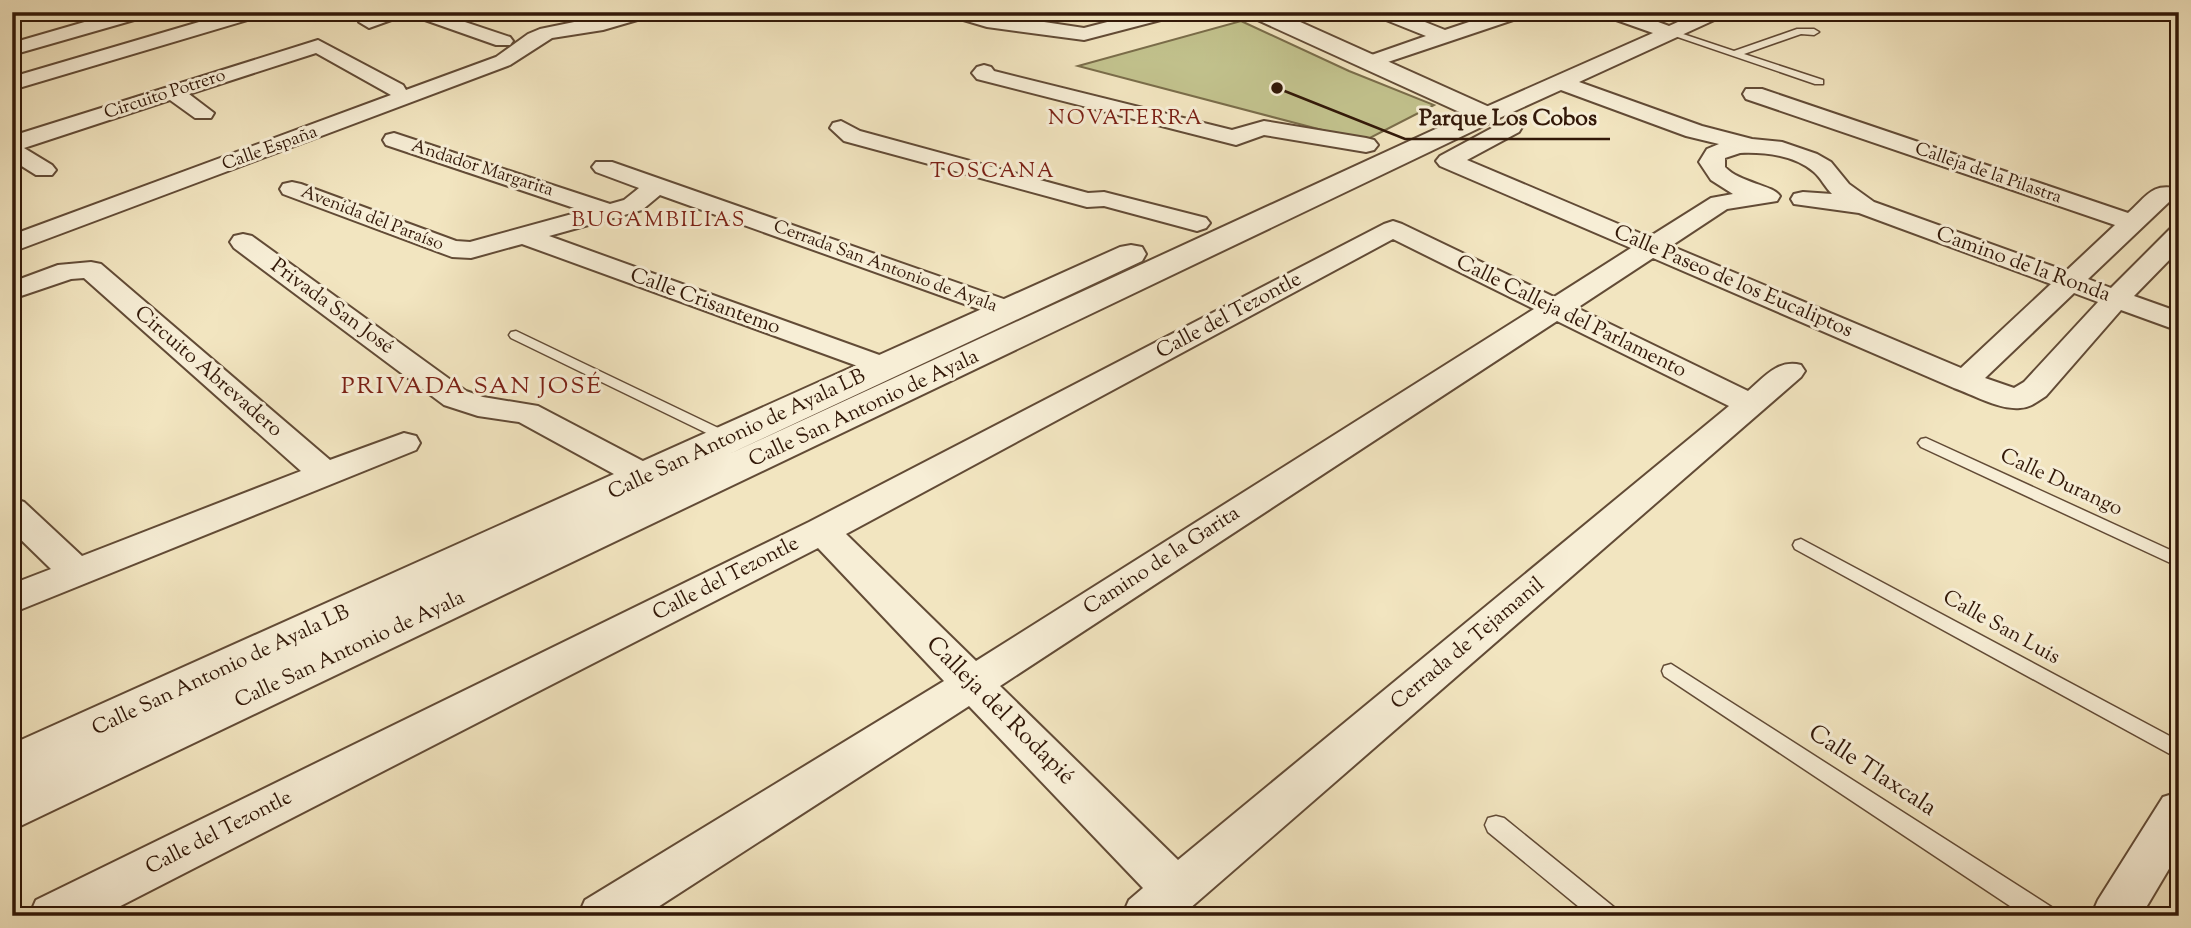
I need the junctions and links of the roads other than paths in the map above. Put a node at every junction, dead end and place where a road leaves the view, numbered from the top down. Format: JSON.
{"nodes":[{"id":1,"x":141,"y":12,"type":"edge"},
{"id":2,"x":254,"y":12,"type":"edge"},
{"id":3,"x":400,"y":12,"type":"edge"},
{"id":4,"x":416,"y":12,"type":"edge"},
{"id":5,"x":456,"y":12,"type":"edge"},
{"id":6,"x":583,"y":12,"type":"edge"},
{"id":7,"x":644,"y":12,"type":"edge"},
{"id":8,"x":1019,"y":12,"type":"edge"},
{"id":9,"x":1169,"y":12,"type":"edge"},
{"id":10,"x":1259,"y":12,"type":"edge"},
{"id":11,"x":1383,"y":12,"type":"edge"},
{"id":12,"x":1612,"y":12,"type":"edge"},
{"id":13,"x":1662,"y":12,"type":"edge"},
{"id":14,"x":1716,"y":12,"type":"edge"},
{"id":15,"x":1510,"y":13,"type":"edge"},
{"id":16,"x":972,"y":15,"type":"edge"},
{"id":17,"x":174,"y":18,"type":"dead end"},
{"id":18,"x":435,"y":19,"type":"junction"},
{"id":19,"x":369,"y":22,"type":"dead end"},
{"id":20,"x":1640,"y":22,"type":"junction"},
{"id":21,"x":198,"y":29,"type":"junction"},
{"id":22,"x":1814,"y":32,"type":"dead end"},
{"id":23,"x":1616,"y":33,"type":"dead end"},
{"id":24,"x":1671,"y":33,"type":"junction"},
{"id":25,"x":1445,"y":37,"type":"junction"},
{"id":26,"x":522,"y":40,"type":"junction"},
{"id":27,"x":12,"y":48,"type":"edge"},
{"id":28,"x":1734,"y":54,"type":"junction"},
{"id":29,"x":1370,"y":62,"type":"junction"},
{"id":30,"x":1617,"y":81,"type":"dead end"},
{"id":31,"x":1560,"y":82,"type":"junction"},
{"id":32,"x":1819,"y":82,"type":"dead end"},
{"id":33,"x":12,"y":84,"type":"edge"},
{"id":34,"x":395,"y":90,"type":"junction"},
{"id":35,"x":173,"y":93,"type":"junction"},
{"id":36,"x":1588,"y":93,"type":"junction"},
{"id":37,"x":1533,"y":94,"type":"junction"},
{"id":38,"x":1754,"y":94,"type":"dead end"},
{"id":39,"x":1085,"y":96,"type":"dead end"},
{"id":40,"x":1563,"y":105,"type":"junction"},
{"id":41,"x":1486,"y":109,"type":"junction"},
{"id":42,"x":203,"y":113,"type":"dead end"},
{"id":43,"x":1672,"y":123,"type":"junction"},
{"id":44,"x":1841,"y":124,"type":"junction"},
{"id":45,"x":841,"y":128,"type":"dead end"},
{"id":46,"x":394,"y":140,"type":"dead end"},
{"id":47,"x":12,"y":144,"type":"edge"},
{"id":48,"x":1367,"y":145,"type":"junction"},
{"id":49,"x":1765,"y":147,"type":"junction"},
{"id":50,"x":12,"y":150,"type":"edge"},
{"id":51,"x":1822,"y":162,"type":"junction"},
{"id":52,"x":604,"y":167,"type":"dead end"},
{"id":53,"x":44,"y":170,"type":"dead end"},
{"id":54,"x":1718,"y":183,"type":"junction"},
{"id":55,"x":655,"y":185,"type":"junction"},
{"id":56,"x":292,"y":189,"type":"dead end"},
{"id":57,"x":1768,"y":196,"type":"joint"},
{"id":58,"x":2179,"y":197,"type":"edge"},
{"id":59,"x":1803,"y":199,"type":"junction"},
{"id":60,"x":1868,"y":208,"type":"junction"},
{"id":61,"x":610,"y":212,"type":"junction"},
{"id":62,"x":1248,"y":214,"type":"junction"},
{"id":63,"x":56,"y":221,"type":"junction"},
{"id":64,"x":2134,"y":223,"type":"junction"},
{"id":65,"x":1188,"y":228,"type":"junction"},
{"id":66,"x":12,"y":229,"type":"edge"},
{"id":67,"x":1393,"y":229,"type":"joint"},
{"id":68,"x":2179,"y":235,"type":"edge"},
{"id":69,"x":524,"y":236,"type":"junction"},
{"id":70,"x":1662,"y":241,"type":"junction"},
{"id":71,"x":243,"y":242,"type":"dead end"},
{"id":72,"x":12,"y":244,"type":"edge"},
{"id":73,"x":2070,"y":282,"type":"junction"},
{"id":74,"x":12,"y":290,"type":"edge"},
{"id":75,"x":2116,"y":299,"type":"junction"},
{"id":76,"x":1556,"y":309,"type":"junction"},
{"id":77,"x":1008,"y":310,"type":"junction"},
{"id":78,"x":2179,"y":322,"type":"edge"},
{"id":79,"x":516,"y":335,"type":"dead end"},
{"id":80,"x":885,"y":367,"type":"junction"},
{"id":81,"x":1790,"y":371,"type":"dead end"},
{"id":82,"x":1973,"y":374,"type":"junction"},
{"id":83,"x":1750,"y":404,"type":"junction"},
{"id":84,"x":798,"y":424,"type":"junction"},
{"id":85,"x":730,"y":439,"type":"junction"},
{"id":86,"x":404,"y":443,"type":"dead end"},
{"id":87,"x":1926,"y":443,"type":"dead end"},
{"id":88,"x":326,"y":474,"type":"junction"},
{"id":89,"x":646,"y":477,"type":"junction"},
{"id":90,"x":12,"y":510,"type":"edge"},
{"id":91,"x":822,"y":530,"type":"junction"},
{"id":92,"x":540,"y":543,"type":"junction"},
{"id":93,"x":1801,"y":545,"type":"dead end"},
{"id":94,"x":2179,"y":561,"type":"edge"},
{"id":95,"x":77,"y":573,"type":"junction"},
{"id":96,"x":12,"y":599,"type":"edge"},
{"id":97,"x":1671,"y":671,"type":"dead end"},
{"id":98,"x":973,"y":683,"type":"junction"},
{"id":99,"x":2179,"y":751,"type":"edge"},
{"id":100,"x":12,"y":767,"type":"edge"},
{"id":101,"x":12,"y":808,"type":"edge"},
{"id":102,"x":2179,"y":811,"type":"edge"},
{"id":103,"x":1496,"y":825,"type":"dead end"},
{"id":104,"x":1177,"y":891,"type":"junction"},
{"id":105,"x":53,"y":916,"type":"edge"},
{"id":106,"x":602,"y":916,"type":"edge"},
{"id":107,"x":1146,"y":916,"type":"edge"},
{"id":108,"x":1607,"y":916,"type":"edge"},
{"id":109,"x":2045,"y":916,"type":"edge"},
{"id":110,"x":2115,"y":916,"type":"edge"}],
"edges":[{"from":1,"to":27,"type":"street"},
{"from":2,"to":21,"type":"street"},
{"from":3,"to":19,"type":"street"},
{"from":4,"to":18,"type":"street"},
{"from":5,"to":18,"type":"street"},
{"from":6,"to":26,"type":"street"},
{"from":7,"to":26,"type":"street"},
{"from":8,"to":16,"type":"street"},
{"from":9,"to":16,"type":"street"},
{"from":10,"to":29,"type":"street"},
{"from":11,"to":25,"type":"street"},
{"from":12,"to":20,"type":"street"},
{"from":13,"to":20,"type":"street"},
{"from":14,"to":24,"type":"street","name":"Calle San Antonio de Ayala"},
{"from":15,"to":25,"type":"street"},
{"from":17,"to":21,"type":"street"},
{"from":18,"to":26,"type":"street"},
{"from":20,"to":23,"type":"street"},
{"from":20,"to":24,"type":"street"},
{"from":21,"to":33,"type":"street"},
{"from":22,"to":28,"type":"lane"},
{"from":24,"to":28,"type":"lane"},
{"from":24,"to":31,"type":"street","name":"Calle San Antonio de Ayala"},
{"from":25,"to":29,"type":"street"},
{"from":26,"to":34,"type":"street","name":"Calle España"},
{"from":26,"to":63,"type":"street","name":"Calle España"},
{"from":28,"to":32,"type":"lane"},
{"from":29,"to":41,"type":"street"},
{"from":30,"to":43,"type":"street"},
{"from":31,"to":36,"type":"street","name":"Camino de la Ronda"},
{"from":31,"to":37,"type":"street","name":"Calle San Antonio de Ayala"},
{"from":34,"to":35,"type":"street","name":"Circuito Potrero"},
{"from":34,"to":63,"type":"street","name":"Calle España"},
{"from":35,"to":42,"type":"street"},
{"from":35,"to":47,"type":"street","name":"Circuito Potrero"},
{"from":36,"to":40,"type":"street"},
{"from":36,"to":43,"type":"street","name":"Camino de la Ronda"},
{"from":37,"to":40,"type":"street"},
{"from":37,"to":41,"type":"street","name":"Calle San Antonio de Ayala"},
{"from":38,"to":44,"type":"street","name":"Calleja de la Pilastra"},
{"from":39,"to":48,"type":"street"},
{"from":40,"to":54,"type":"street"},
{"from":41,"to":48,"type":"street","name":"Calle San Antonio de Ayala LB"},
{"from":41,"to":62,"type":"street","name":"Calle San Antonio de Ayala"},
{"from":41,"to":70,"type":"street","name":"Calle Paseo de los Eucaliptos"},
{"from":43,"to":49,"type":"street","name":"Camino de la Ronda"},
{"from":44,"to":51,"type":"street"},
{"from":44,"to":64,"type":"street","name":"Calleja de la Pilastra"},
{"from":45,"to":65,"type":"street"},
{"from":46,"to":61,"type":"street","name":"Andador Margarita"},
{"from":48,"to":62,"type":"street","name":"Calle San Antonio de Ayala LB"},
{"from":49,"to":51,"type":"street","name":"Camino de la Ronda"},
{"from":49,"to":54,"type":"street","name":"Camino de la Ronda"},
{"from":50,"to":53,"type":"street"},
{"from":51,"to":59,"type":"street"},
{"from":51,"to":60,"type":"street","name":"Camino de la Ronda"},
{"from":52,"to":55,"type":"street","name":"Cerrada San Antonio de Ayala"},
{"from":54,"to":57,"type":"street","name":"Camino de la Garita"},
{"from":54,"to":70,"type":"street","name":"Camino de la Garita"},
{"from":55,"to":61,"type":"street"},
{"from":55,"to":77,"type":"street","name":"Cerrada San Antonio de Ayala"},
{"from":56,"to":69,"type":"street","name":"Avenida del Paraíso"},
{"from":57,"to":59,"type":"street","name":"Camino de la Ronda"},
{"from":58,"to":64,"type":"street"},
{"from":59,"to":60,"type":"street","name":"Camino de la Ronda"},
{"from":60,"to":73,"type":"street","name":"Camino de la Ronda"},
{"from":61,"to":69,"type":"street"},
{"from":62,"to":65,"type":"street","name":"Calle San Antonio de Ayala LB"},
{"from":62,"to":84,"type":"street","name":"Calle San Antonio de Ayala"},
{"from":63,"to":66,"type":"street","name":"Calle España"},
{"from":63,"to":72,"type":"street","name":"Calle España"},
{"from":64,"to":73,"type":"street"},
{"from":65,"to":77,"type":"street","name":"Calle San Antonio de Ayala LB"},
{"from":67,"to":76,"type":"street","name":"Calle Calleja del Parlamento"},
{"from":67,"to":91,"type":"street","name":"Calle del Tezontle"},
{"from":68,"to":75,"type":"street"},
{"from":69,"to":80,"type":"street","name":"Calle Crisantemo"},
{"from":70,"to":76,"type":"street","name":"Camino de la Garita"},
{"from":70,"to":82,"type":"street","name":"Calle Paseo de los Eucaliptos"},
{"from":71,"to":89,"type":"street","name":"Privada San José"},
{"from":73,"to":75,"type":"street","name":"Camino de la Ronda"},
{"from":73,"to":82,"type":"street"},
{"from":74,"to":88,"type":"street","name":"Circuito Abrevadero"},
{"from":75,"to":78,"type":"street","name":"Camino de la Ronda"},
{"from":75,"to":82,"type":"street","name":"Calle Paseo de los Eucaliptos"},
{"from":76,"to":83,"type":"street","name":"Calle Calleja del Parlamento"},
{"from":76,"to":98,"type":"street","name":"Camino de la Garita"},
{"from":77,"to":80,"type":"street","name":"Calle San Antonio de Ayala LB"},
{"from":79,"to":85,"type":"lane"},
{"from":80,"to":84,"type":"street","name":"Calle San Antonio de Ayala LB"},
{"from":81,"to":83,"type":"street","name":"Cerrada de Tejamanil"},
{"from":83,"to":104,"type":"street","name":"Cerrada de Tejamanil"},
{"from":84,"to":85,"type":"street","name":"Calle San Antonio de Ayala LB"},
{"from":84,"to":92,"type":"street","name":"Calle San Antonio de Ayala"},
{"from":85,"to":89,"type":"street","name":"Calle San Antonio de Ayala LB"},
{"from":86,"to":88,"type":"street"},
{"from":87,"to":94,"type":"lane","name":"Calle Durango"},
{"from":88,"to":95,"type":"street"},
{"from":89,"to":92,"type":"street","name":"Calle San Antonio de Ayala LB"},
{"from":90,"to":95,"type":"street"},
{"from":91,"to":98,"type":"street","name":"Calleja del Rodapié"},
{"from":91,"to":105,"type":"street","name":"Calle del Tezontle"},
{"from":92,"to":100,"type":"street","name":"Calle San Antonio de Ayala LB"},
{"from":92,"to":101,"type":"street","name":"Calle San Antonio de Ayala"},
{"from":93,"to":99,"type":"lane","name":"Calle San Luis"},
{"from":95,"to":96,"type":"street"},
{"from":97,"to":109,"type":"lane","name":"Calle Tlaxcala"},
{"from":98,"to":104,"type":"street","name":"Calleja del Rodapié"},
{"from":98,"to":106,"type":"street","name":"Camino de la Garita"},
{"from":102,"to":110,"type":"street"},
{"from":103,"to":108,"type":"lane"},
{"from":104,"to":107,"type":"street","name":"Cerrada de Tejamanil"}]}
